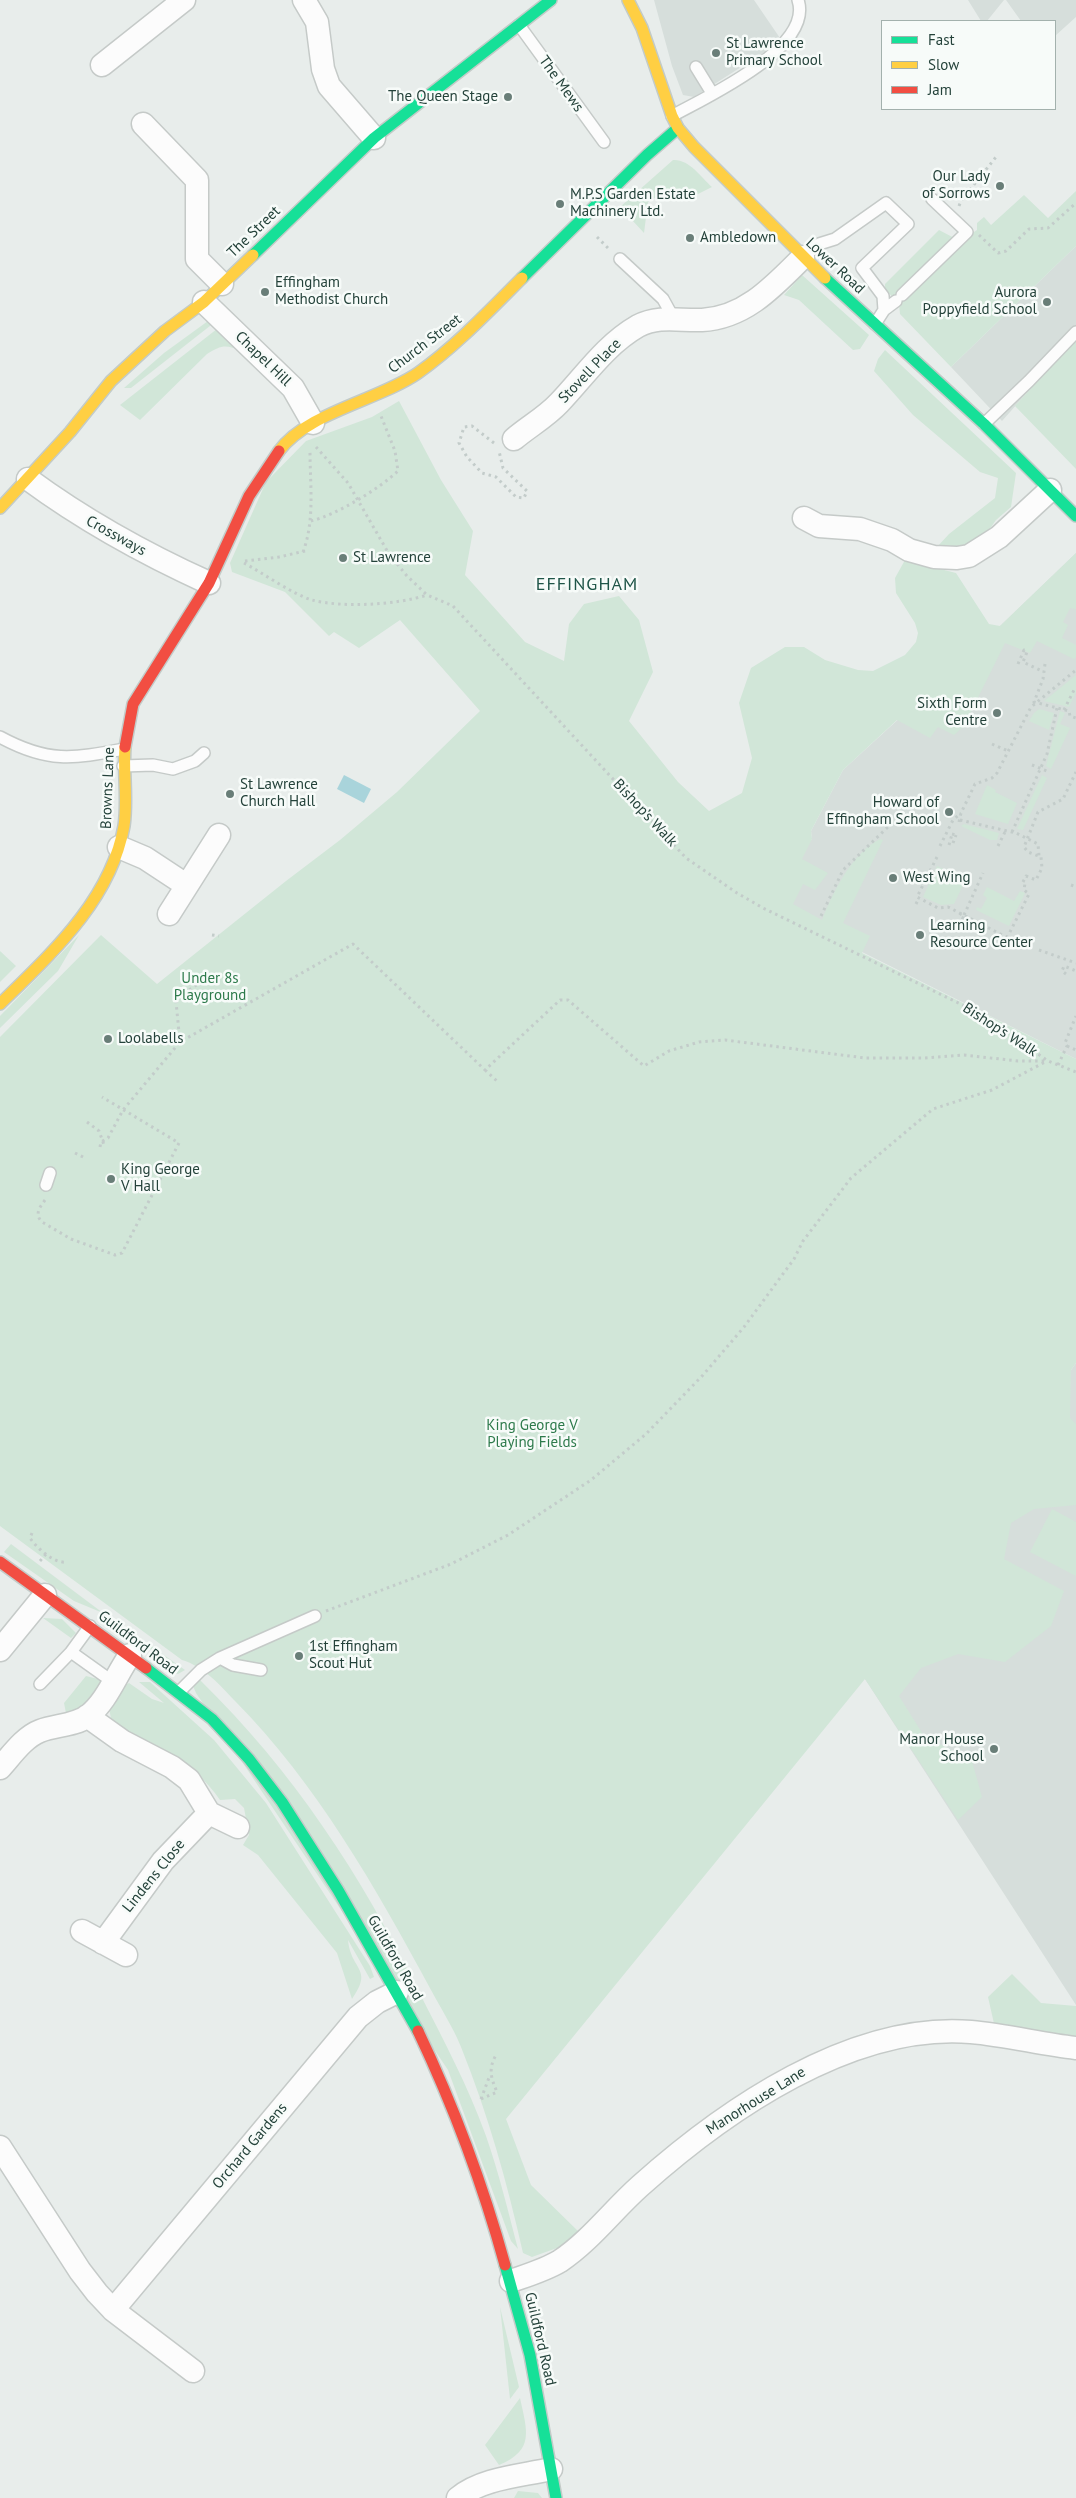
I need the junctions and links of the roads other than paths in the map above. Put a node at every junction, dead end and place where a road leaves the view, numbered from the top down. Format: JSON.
{"nodes":[{"id":1,"x":184,"y":0,"type":"edge"},
{"id":2,"x":304,"y":0,"type":"edge"},
{"id":3,"x":551,"y":0,"type":"edge"},
{"id":4,"x":628,"y":0,"type":"edge"},
{"id":5,"x":798,"y":0,"type":"edge"},
{"id":6,"x":519,"y":25,"type":"junction"},
{"id":7,"x":102,"y":65,"type":"dead end"},
{"id":8,"x":696,"y":67,"type":"dead end"},
{"id":9,"x":712,"y":93,"type":"junction"},
{"id":10,"x":672,"y":116,"type":"junction"},
{"id":11,"x":143,"y":124,"type":"dead end"},
{"id":12,"x":678,"y":128,"type":"junction"},
{"id":13,"x":374,"y":138,"type":"junction"},
{"id":14,"x":604,"y":142,"type":"dead end"},
{"id":15,"x":932,"y":200,"type":"dead end"},
{"id":16,"x":803,"y":257,"type":"junction"},
{"id":17,"x":620,"y":259,"type":"road end"},
{"id":18,"x":222,"y":284,"type":"junction"},
{"id":19,"x":204,"y":302,"type":"junction"},
{"id":20,"x":884,"y":310,"type":"junction"},
{"id":21,"x":674,"y":319,"type":"junction"},
{"id":22,"x":875,"y":325,"type":"junction"},
{"id":23,"x":1076,"y":332,"type":"edge"},
{"id":24,"x":984,"y":424,"type":"junction"},
{"id":25,"x":312,"y":431,"type":"junction"},
{"id":26,"x":506,"y":443,"type":"road end"},
{"id":27,"x":28,"y":479,"type":"junction"},
{"id":28,"x":1050,"y":490,"type":"junction"},
{"id":29,"x":0,"y":508,"type":"edge"},
{"id":30,"x":1076,"y":516,"type":"edge"},
{"id":31,"x":804,"y":518,"type":"dead end"},
{"id":32,"x":209,"y":583,"type":"junction"},
{"id":33,"x":0,"y":737,"type":"edge"},
{"id":34,"x":124,"y":749,"type":"junction"},
{"id":35,"x":204,"y":753,"type":"dead end"},
{"id":36,"x":124,"y":766,"type":"junction"},
{"id":37,"x":220,"y":835,"type":"dead end"},
{"id":38,"x":119,"y":848,"type":"junction"},
{"id":39,"x":186,"y":886,"type":"junction"},
{"id":40,"x":169,"y":914,"type":"dead end"},
{"id":41,"x":0,"y":1004,"type":"edge"},
{"id":42,"x":50,"y":1173,"type":"road end"},
{"id":43,"x":46,"y":1185,"type":"dead end"},
{"id":44,"x":0,"y":1562,"type":"edge"},
{"id":45,"x":45,"y":1595,"type":"junction"},
{"id":46,"x":315,"y":1616,"type":"road end"},
{"id":47,"x":90,"y":1626,"type":"junction"},
{"id":48,"x":0,"y":1650,"type":"edge"},
{"id":49,"x":71,"y":1652,"type":"junction"},
{"id":50,"x":130,"y":1656,"type":"junction"},
{"id":51,"x":220,"y":1658,"type":"junction"},
{"id":52,"x":261,"y":1670,"type":"dead end"},
{"id":53,"x":113,"y":1682,"type":"junction"},
{"id":54,"x":40,"y":1684,"type":"dead end"},
{"id":55,"x":178,"y":1692,"type":"junction"},
{"id":56,"x":87,"y":1716,"type":"junction"},
{"id":57,"x":0,"y":1768,"type":"edge"},
{"id":58,"x":209,"y":1813,"type":"junction"},
{"id":59,"x":238,"y":1827,"type":"dead end"},
{"id":60,"x":82,"y":1931,"type":"dead end"},
{"id":61,"x":103,"y":1943,"type":"junction"},
{"id":62,"x":126,"y":1955,"type":"dead end"},
{"id":63,"x":397,"y":1992,"type":"junction"},
{"id":64,"x":1076,"y":2048,"type":"edge"},
{"id":65,"x":0,"y":2147,"type":"edge"},
{"id":66,"x":511,"y":2281,"type":"junction"},
{"id":67,"x":113,"y":2310,"type":"junction"},
{"id":68,"x":193,"y":2372,"type":"dead end"},
{"id":69,"x":551,"y":2469,"type":"junction"},
{"id":70,"x":458,"y":2498,"type":"edge"},
{"id":71,"x":556,"y":2498,"type":"edge"}],
"edges":[{"from":1,"to":7,"type":"street"},
{"from":2,"to":13,"type":"street"},
{"from":3,"to":6,"type":"street","name":"The Street"},
{"from":4,"to":10,"type":"street","name":"Lower Road"},
{"from":5,"to":9,"type":"lane"},
{"from":6,"to":13,"type":"street","name":"The Street"},
{"from":6,"to":14,"type":"lane","name":"The Mews"},
{"from":8,"to":9,"type":"lane"},
{"from":9,"to":10,"type":"lane"},
{"from":10,"to":12,"type":"street","name":"Lower Road"},
{"from":11,"to":18,"type":"street"},
{"from":12,"to":16,"type":"street","name":"Lower Road"},
{"from":12,"to":25,"type":"street","name":"Church Street"},
{"from":13,"to":18,"type":"street","name":"The Street"},
{"from":15,"to":20,"type":"lane"},
{"from":16,"to":20,"type":"lane"},
{"from":16,"to":21,"type":"street","name":"Stovell Place"},
{"from":16,"to":22,"type":"street","name":"Lower Road"},
{"from":17,"to":21,"type":"lane"},
{"from":18,"to":19,"type":"street","name":"The Street"},
{"from":19,"to":25,"type":"street","name":"Chapel Hill"},
{"from":19,"to":27,"type":"street","name":"The Street"},
{"from":20,"to":22,"type":"lane"},
{"from":21,"to":26,"type":"street","name":"Stovell Place"},
{"from":22,"to":24,"type":"street","name":"Lower Road"},
{"from":23,"to":24,"type":"lane"},
{"from":24,"to":28,"type":"street","name":"Lower Road"},
{"from":25,"to":32,"type":"street","name":"Church Street"},
{"from":27,"to":29,"type":"street","name":"The Street"},
{"from":27,"to":32,"type":"street","name":"Crossways"},
{"from":28,"to":30,"type":"street","name":"Lower Road"},
{"from":28,"to":31,"type":"street"},
{"from":32,"to":34,"type":"street","name":"Browns Lane"},
{"from":33,"to":34,"type":"lane"},
{"from":34,"to":36,"type":"street","name":"Browns Lane"},
{"from":35,"to":36,"type":"lane"},
{"from":36,"to":38,"type":"street","name":"Browns Lane"},
{"from":37,"to":39,"type":"street"},
{"from":38,"to":39,"type":"street"},
{"from":38,"to":41,"type":"street","name":"Browns Lane"},
{"from":39,"to":40,"type":"street"},
{"from":42,"to":43,"type":"lane"},
{"from":44,"to":45,"type":"street","name":"Guildford Road"},
{"from":45,"to":47,"type":"street","name":"Guildford Road"},
{"from":45,"to":48,"type":"street"},
{"from":46,"to":51,"type":"lane"},
{"from":47,"to":49,"type":"lane"},
{"from":47,"to":50,"type":"street","name":"Guildford Road"},
{"from":49,"to":53,"type":"lane"},
{"from":49,"to":54,"type":"lane"},
{"from":50,"to":53,"type":"street"},
{"from":50,"to":55,"type":"street","name":"Guildford Road"},
{"from":51,"to":52,"type":"lane"},
{"from":51,"to":55,"type":"lane"},
{"from":53,"to":56,"type":"street"},
{"from":55,"to":63,"type":"street","name":"Guildford Road"},
{"from":56,"to":57,"type":"street"},
{"from":56,"to":58,"type":"street"},
{"from":58,"to":59,"type":"street"},
{"from":58,"to":61,"type":"street","name":"Lindens Close"},
{"from":60,"to":61,"type":"street"},
{"from":61,"to":62,"type":"street"},
{"from":63,"to":66,"type":"street","name":"Guildford Road"},
{"from":63,"to":67,"type":"street","name":"Orchard Gardens"},
{"from":64,"to":66,"type":"street","name":"Manorhouse Lane"},
{"from":65,"to":67,"type":"street"},
{"from":66,"to":69,"type":"street","name":"Guildford Road"},
{"from":67,"to":68,"type":"street"},
{"from":69,"to":70,"type":"street"},
{"from":69,"to":71,"type":"street","name":"Guildford Road"}]}
